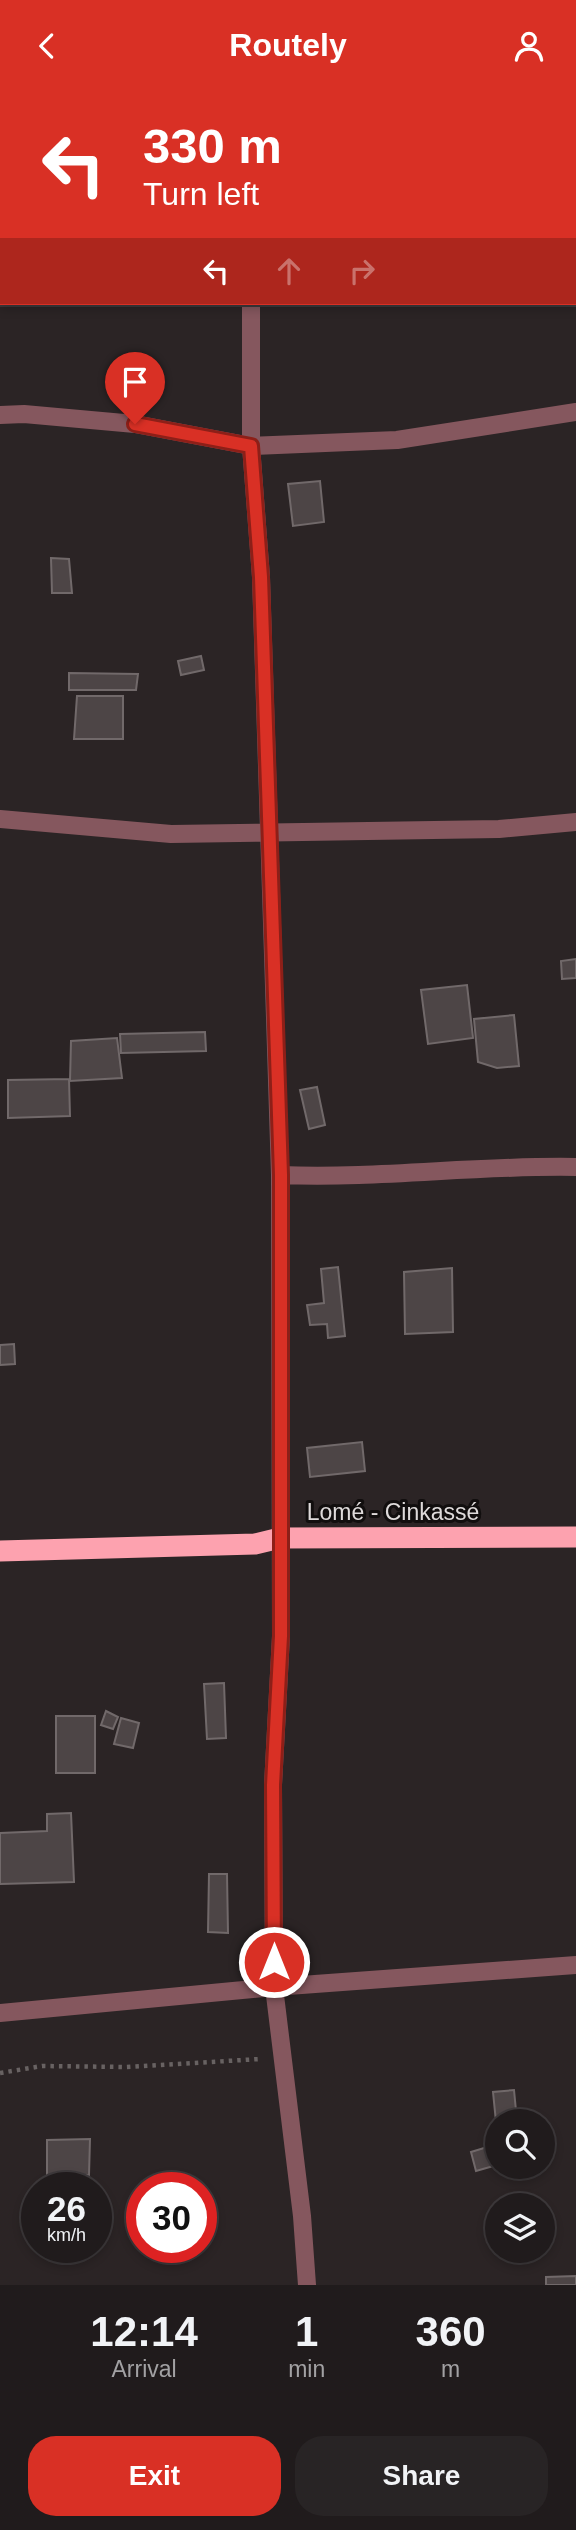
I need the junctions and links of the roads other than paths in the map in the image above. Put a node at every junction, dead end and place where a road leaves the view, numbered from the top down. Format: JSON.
{"nodes":[{"id":1,"x":251,"y":305,"type":"edge"},
{"id":2,"x":576,"y":412,"type":"edge"},
{"id":3,"x":0,"y":415,"type":"edge"},
{"id":4,"x":251,"y":446,"type":"junction"},
{"id":5,"x":0,"y":819,"type":"edge"},
{"id":6,"x":576,"y":822,"type":"edge"},
{"id":7,"x":269,"y":834,"type":"junction"},
{"id":8,"x":576,"y":1167,"type":"edge"},
{"id":9,"x":281,"y":1175,"type":"junction"},
{"id":10,"x":576,"y":1537,"type":"edge"},
{"id":11,"x":280,"y":1538,"type":"junction"},
{"id":12,"x":0,"y":1551,"type":"edge"},
{"id":13,"x":576,"y":1965,"type":"edge"},
{"id":14,"x":274,"y":1987,"type":"junction"},
{"id":15,"x":0,"y":2013,"type":"edge"},
{"id":16,"x":307,"y":2285,"type":"edge"}],
"edges":[{"from":1,"to":4,"type":"street"},
{"from":2,"to":4,"type":"street"},
{"from":3,"to":4,"type":"street"},
{"from":4,"to":7,"type":"street"},
{"from":5,"to":7,"type":"street"},
{"from":6,"to":7,"type":"street"},
{"from":7,"to":9,"type":"street"},
{"from":8,"to":9,"type":"street"},
{"from":9,"to":11,"type":"street"},
{"from":10,"to":11,"type":"highway","name":"Lomé - Cinkassé"},
{"from":11,"to":12,"type":"highway","name":"Lomé - Cinkassé"},
{"from":11,"to":14,"type":"street"},
{"from":13,"to":14,"type":"street"},
{"from":14,"to":15,"type":"street"},
{"from":14,"to":16,"type":"street"}]}
